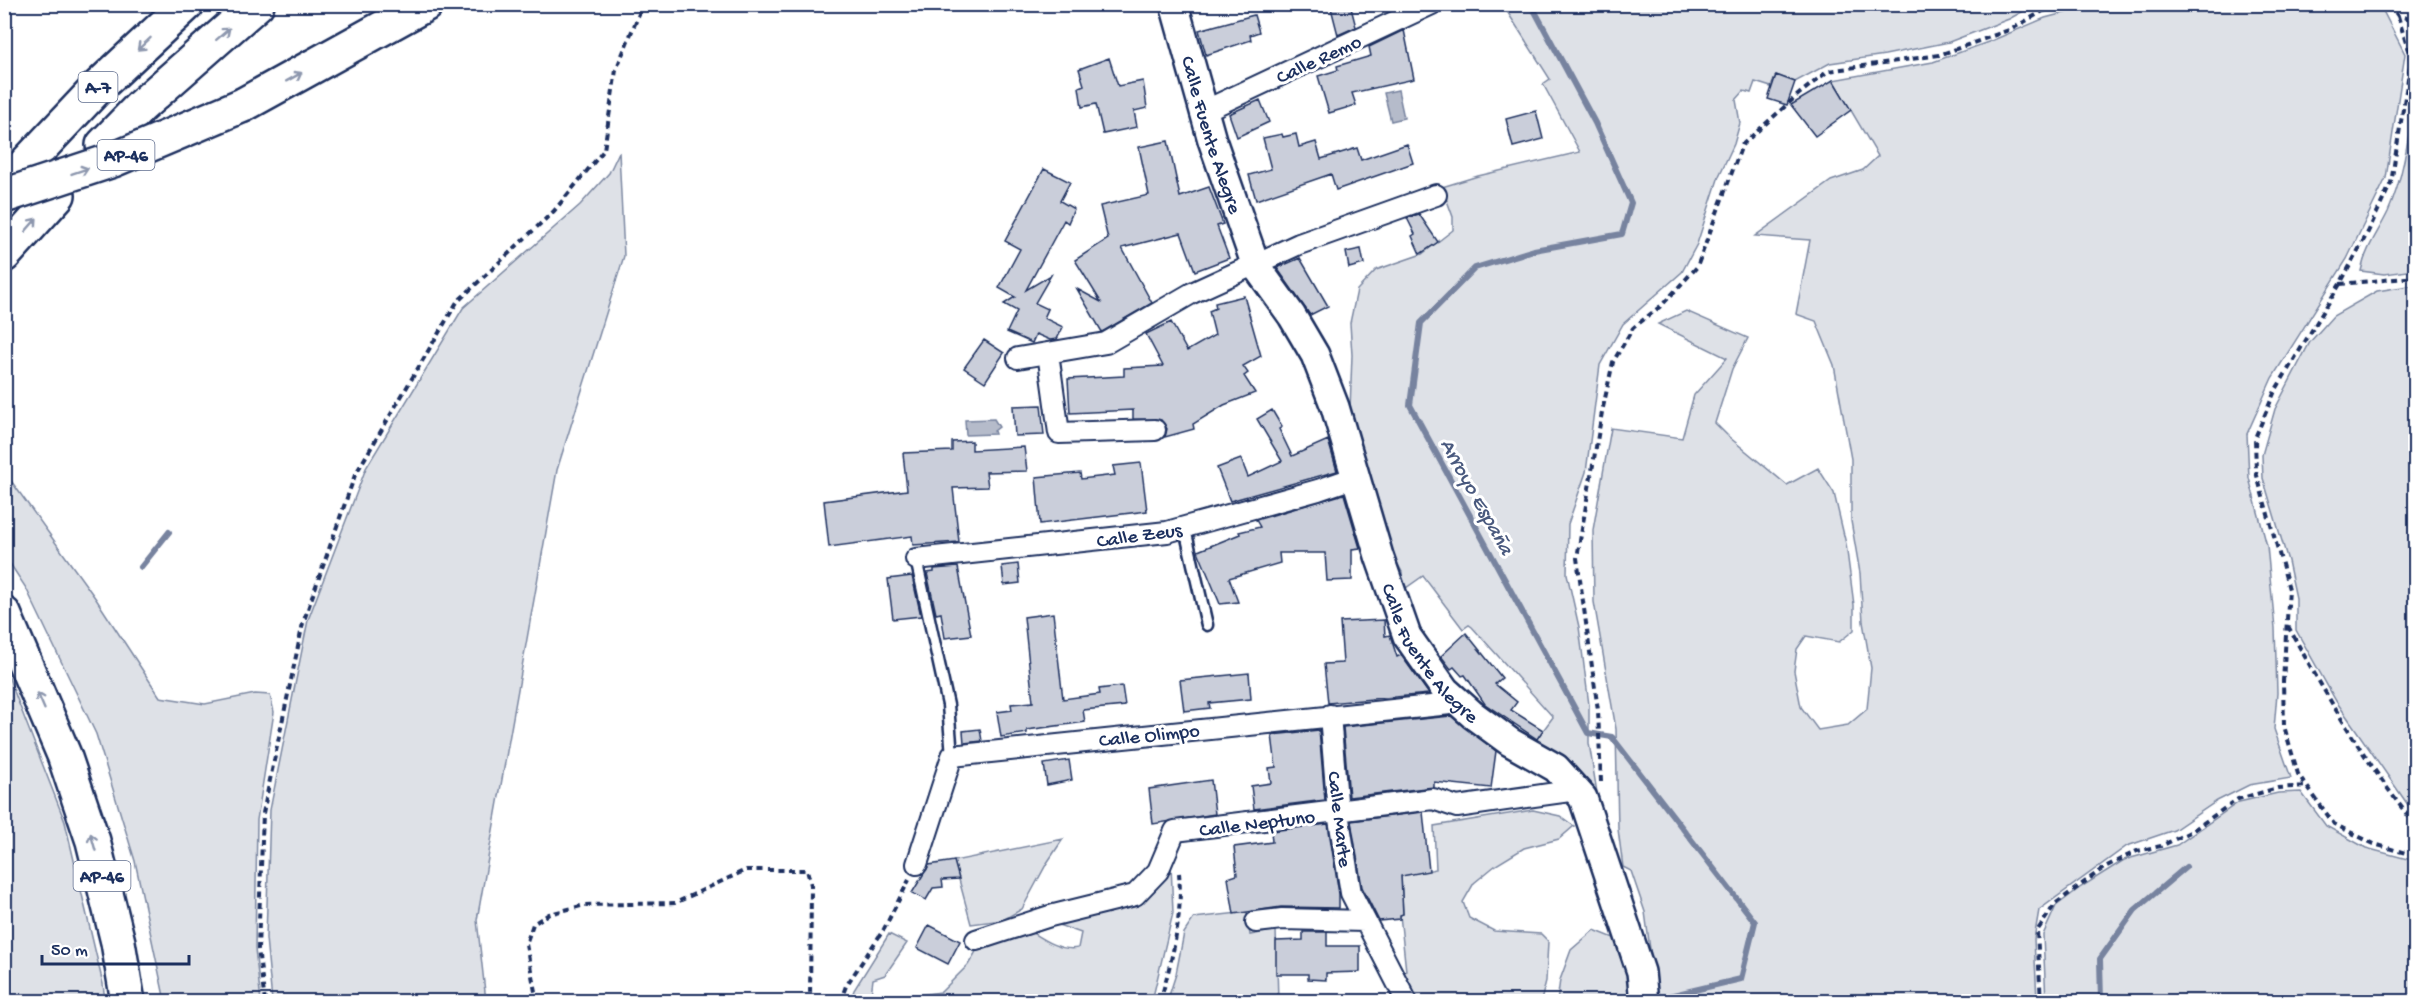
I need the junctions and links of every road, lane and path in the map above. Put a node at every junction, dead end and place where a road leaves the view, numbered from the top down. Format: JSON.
{"nodes":[{"id":1,"x":187,"y":4,"type":"edge"},
{"id":2,"x":257,"y":4,"type":"edge"},
{"id":3,"x":426,"y":4,"type":"edge"},
{"id":4,"x":643,"y":4,"type":"edge"},
{"id":5,"x":1174,"y":4,"type":"edge"},
{"id":6,"x":1432,"y":4,"type":"edge"},
{"id":7,"x":2043,"y":4,"type":"edge"},
{"id":8,"x":2067,"y":4,"type":"edge"},
{"id":9,"x":2389,"y":4,"type":"edge"},
{"id":10,"x":2043,"y":11,"type":"junction"},
{"id":11,"x":2398,"y":16,"type":"junction"},
{"id":12,"x":2415,"y":20,"type":"edge"},
{"id":13,"x":1204,"y":111,"type":"junction"},
{"id":14,"x":103,"y":146,"type":"dead end"},
{"id":15,"x":10,"y":185,"type":"edge"},
{"id":16,"x":58,"y":195,"type":"dead end"},
{"id":17,"x":1436,"y":195,"type":"dead end"},
{"id":18,"x":4,"y":255,"type":"edge"},
{"id":19,"x":1256,"y":266,"type":"junction"},
{"id":20,"x":2415,"y":277,"type":"edge"},
{"id":21,"x":2340,"y":284,"type":"junction"},
{"id":22,"x":1048,"y":353,"type":"junction"},
{"id":23,"x":1018,"y":358,"type":"dead end"},
{"id":24,"x":1155,"y":430,"type":"dead end"},
{"id":25,"x":1356,"y":477,"type":"junction"},
{"id":26,"x":1185,"y":529,"type":"junction"},
{"id":27,"x":916,"y":559,"type":"joint"},
{"id":28,"x":4,"y":614,"type":"edge"},
{"id":29,"x":1207,"y":625,"type":"dead end"},
{"id":30,"x":2288,"y":625,"type":"junction"},
{"id":31,"x":1460,"y":703,"type":"junction"},
{"id":32,"x":1330,"y":715,"type":"junction"},
{"id":33,"x":1599,"y":747,"type":"dead end"},
{"id":34,"x":952,"y":756,"type":"junction"},
{"id":35,"x":2306,"y":786,"type":"junction"},
{"id":36,"x":1577,"y":790,"type":"junction"},
{"id":37,"x":1338,"y":813,"type":"junction"},
{"id":38,"x":2415,"y":825,"type":"edge"},
{"id":39,"x":1175,"y":831,"type":"junction"},
{"id":40,"x":2415,"y":856,"type":"edge"},
{"id":41,"x":917,"y":864,"type":"joint"},
{"id":42,"x":1365,"y":921,"type":"junction"},
{"id":43,"x":1256,"y":922,"type":"dead end"},
{"id":44,"x":976,"y":940,"type":"dead end"},
{"id":45,"x":128,"y":1002,"type":"edge"},
{"id":46,"x":265,"y":1002,"type":"edge"},
{"id":47,"x":537,"y":1002,"type":"edge"},
{"id":48,"x":810,"y":1002,"type":"edge"},
{"id":49,"x":840,"y":1002,"type":"edge"},
{"id":50,"x":1160,"y":1002,"type":"edge"},
{"id":51,"x":1407,"y":1002,"type":"edge"},
{"id":52,"x":1644,"y":1002,"type":"edge"},
{"id":53,"x":2041,"y":1002,"type":"edge"}],
"edges":[{"from":1,"to":15,"type":"highway","number":"A-7","one_way":true},
{"from":14,"to":2,"type":"highway","number":"A-7","one_way":true},
{"from":15,"to":3,"type":"highway","number":"AP-46","one_way":true,"bridge":true},
{"from":4,"to":46,"type":"path"},
{"from":5,"to":13,"type":"street","name":"Calle Fuente Alegre"},
{"from":6,"to":13,"type":"street","name":"Calle Remo"},
{"from":7,"to":10,"type":"path"},
{"from":8,"to":10,"type":"path"},
{"from":9,"to":11,"type":"path"},
{"from":10,"to":33,"type":"path"},
{"from":11,"to":12,"type":"path"},
{"from":11,"to":21,"type":"path"},
{"from":13,"to":19,"type":"street","name":"Calle Fuente Alegre"},
{"from":18,"to":16,"type":"highway","one_way":true},
{"from":17,"to":19,"type":"street"},
{"from":19,"to":22,"type":"street"},
{"from":19,"to":25,"type":"street","name":"Calle Fuente Alegre"},
{"from":20,"to":21,"type":"path"},
{"from":21,"to":30,"type":"path"},
{"from":22,"to":23,"type":"street"},
{"from":22,"to":24,"type":"street"},
{"from":25,"to":26,"type":"street","name":"Calle Zeus"},
{"from":25,"to":31,"type":"street","name":"Calle Fuente Alegre"},
{"from":26,"to":27,"type":"street","name":"Calle Zeus"},
{"from":26,"to":29,"type":"lane"},
{"from":27,"to":34,"type":"lane"},
{"from":45,"to":28,"type":"highway","number":"AP-46","one_way":true},
{"from":30,"to":35,"type":"path"},
{"from":30,"to":38,"type":"path"},
{"from":31,"to":32,"type":"street","name":"Calle Olimpo"},
{"from":31,"to":36,"type":"street","name":"Calle Fuente Alegre"},
{"from":32,"to":34,"type":"street","name":"Calle Olimpo"},
{"from":32,"to":37,"type":"street","name":"Calle Marte"},
{"from":34,"to":41,"type":"street"},
{"from":35,"to":40,"type":"path"},
{"from":35,"to":53,"type":"path"},
{"from":36,"to":37,"type":"street","name":"Calle Neptuno"},
{"from":36,"to":52,"type":"street","name":"Calle Fuente Alegre"},
{"from":37,"to":39,"type":"street","name":"Calle Neptuno"},
{"from":37,"to":42,"type":"street","name":"Calle Marte"},
{"from":39,"to":44,"type":"street","name":"Calle Neptuno"},
{"from":39,"to":50,"type":"path"},
{"from":41,"to":49,"type":"path"},
{"from":42,"to":43,"type":"street"},
{"from":42,"to":51,"type":"street","name":"Calle Marte"},
{"from":47,"to":48,"type":"path"}]}
